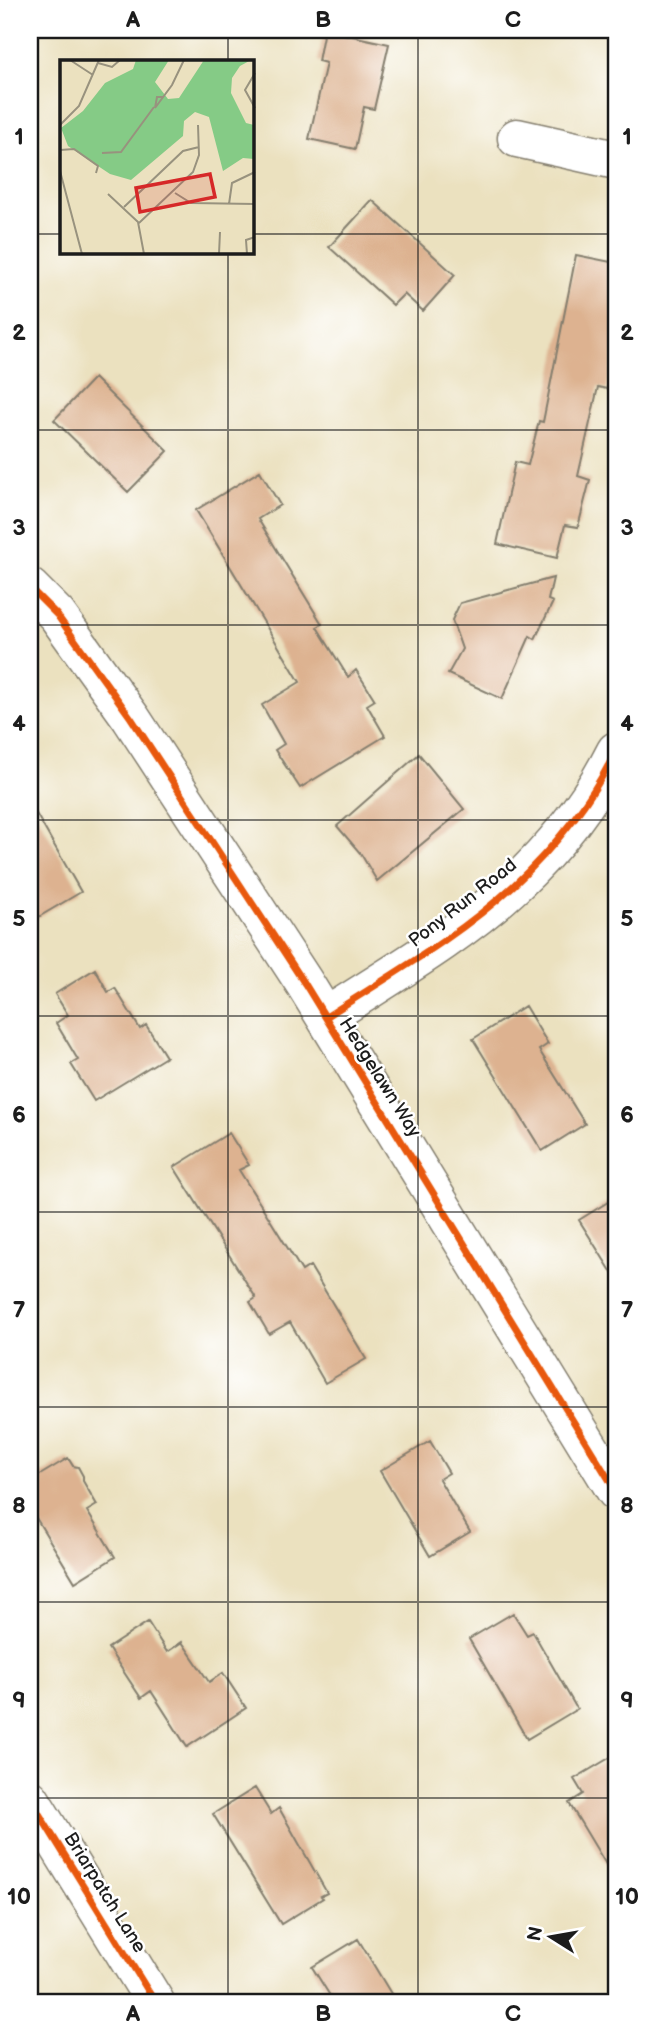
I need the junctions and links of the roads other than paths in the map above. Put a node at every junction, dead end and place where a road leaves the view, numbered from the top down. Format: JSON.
{"nodes":[{"id":1,"x":517,"y":138,"type":"dead end"},
{"id":2,"x":616,"y":160,"type":"edge"},
{"id":3,"x":30,"y":589,"type":"edge"},
{"id":4,"x":616,"y":751,"type":"edge"},
{"id":5,"x":326,"y":1017,"type":"junction"},
{"id":6,"x":616,"y":1491,"type":"edge"},
{"id":7,"x":30,"y":1800,"type":"edge"},
{"id":8,"x":155,"y":2002,"type":"edge"}],
"edges":[{"from":1,"to":2,"type":"street"},
{"from":3,"to":5,"type":"street","name":"Hedgelawn Way"},
{"from":4,"to":5,"type":"street","name":"Pony Run Road"},
{"from":5,"to":6,"type":"street","name":"Hedgelawn Way"},
{"from":7,"to":8,"type":"street","name":"Briarpatch Lane"}]}
